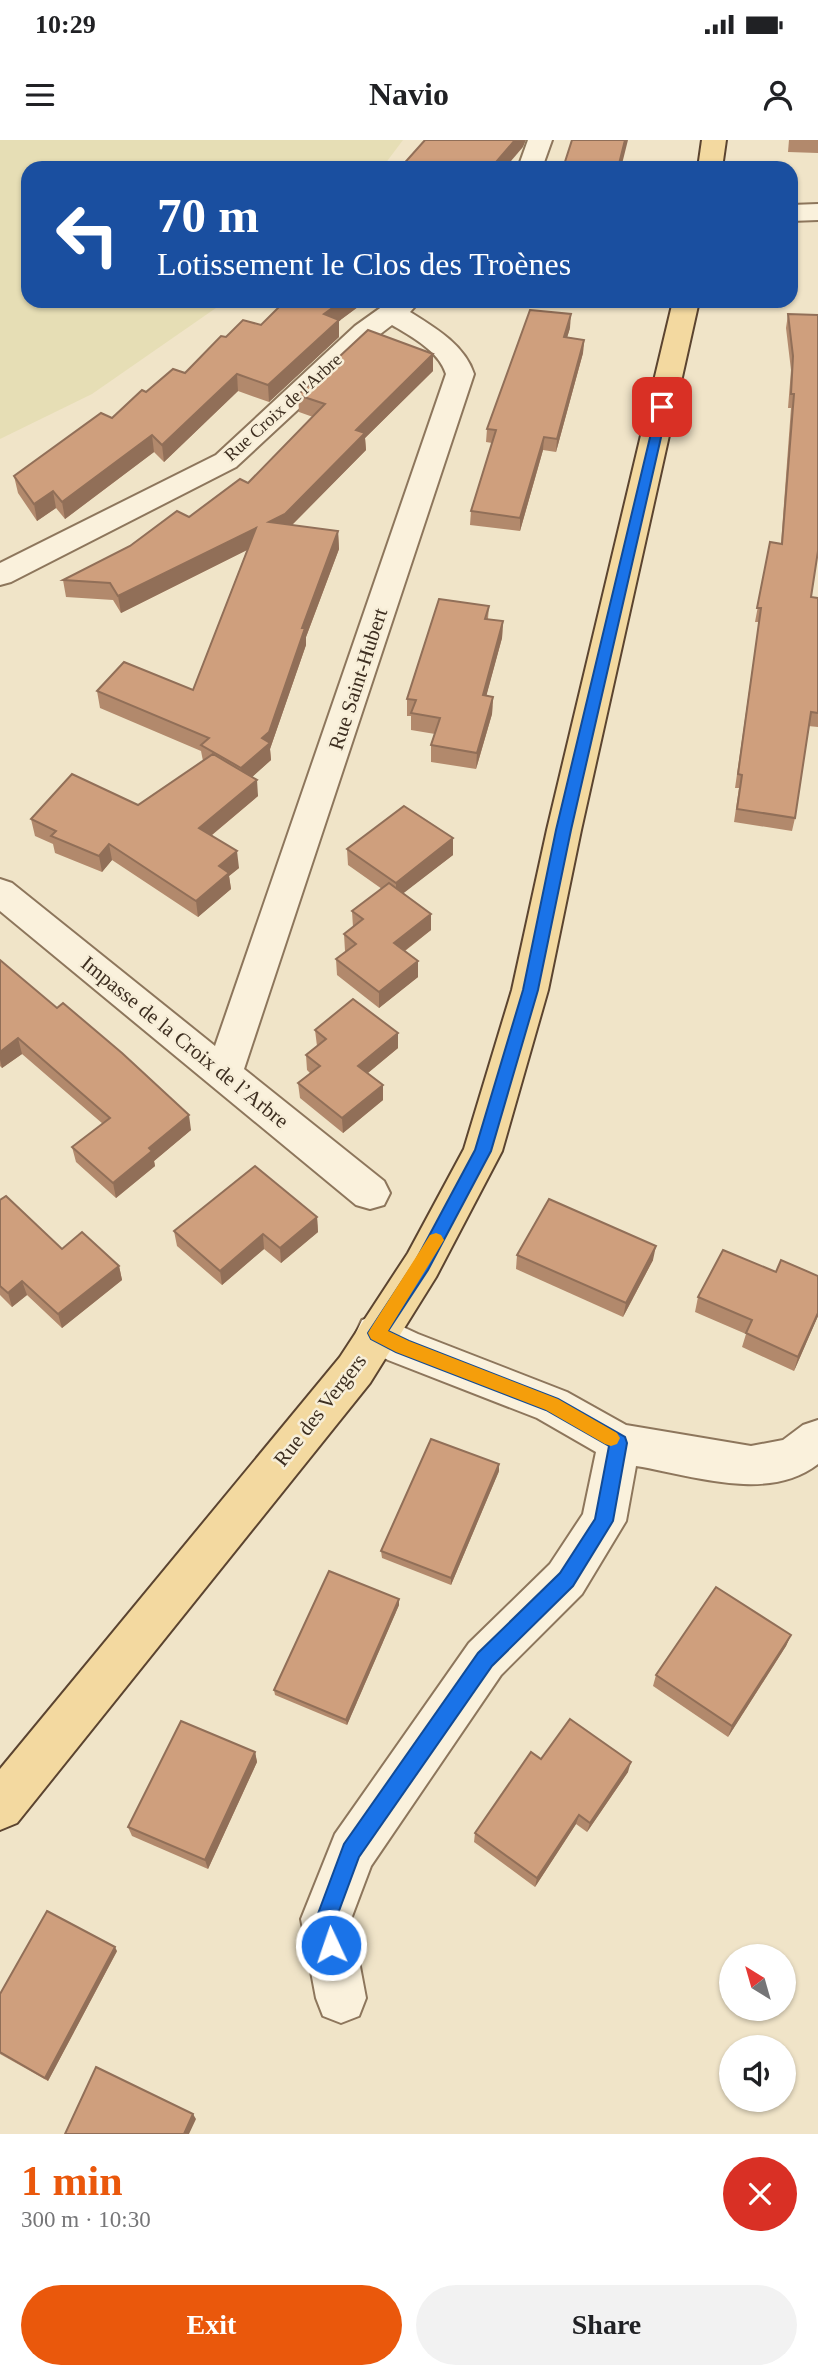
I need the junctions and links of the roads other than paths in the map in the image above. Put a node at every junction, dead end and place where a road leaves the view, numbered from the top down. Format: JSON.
{"nodes":[{"id":1,"x":540,"y":140,"type":"edge"},
{"id":2,"x":713,"y":140,"type":"edge"},
{"id":3,"x":532,"y":161,"type":"edge"},
{"id":4,"x":711,"y":161,"type":"edge"},
{"id":5,"x":818,"y":212,"type":"edge"},
{"id":6,"x":798,"y":213,"type":"edge"},
{"id":7,"x":396,"y":308,"type":"edge"},
{"id":8,"x":401,"y":308,"type":"edge"},
{"id":9,"x":684,"y":308,"type":"edge"},
{"id":10,"x":0,"y":575,"type":"edge"},
{"id":11,"x":0,"y":892,"type":"edge"},
{"id":12,"x":224,"y":1074,"type":"junction"},
{"id":13,"x":370,"y":1193,"type":"dead end"},
{"id":14,"x":377,"y":1333,"type":"junction"},
{"id":15,"x":818,"y":1439,"type":"edge"},
{"id":16,"x":619,"y":1443,"type":"junction"},
{"id":17,"x":0,"y":1806,"type":"edge"},
{"id":18,"x":341,"y":1998,"type":"dead end"}],
"edges":[{"from":1,"to":3,"type":"street"},
{"from":2,"to":4,"type":"main road"},
{"from":5,"to":6,"type":"street"},
{"from":7,"to":10,"type":"street","name":"Rue Croix de l'Arbre"},
{"from":8,"to":12,"type":"street","name":"Rue Saint-Hubert"},
{"from":9,"to":14,"type":"main road","name":"Rue des Vergers"},
{"from":11,"to":12,"type":"street","name":"Impasse de la Croix de l’Arbre"},
{"from":12,"to":13,"type":"street","name":"Impasse de la Croix de l’Arbre"},
{"from":14,"to":16,"type":"street"},
{"from":14,"to":17,"type":"main road","name":"Rue des Vergers"},
{"from":15,"to":16,"type":"street"},
{"from":16,"to":18,"type":"street"}]}
